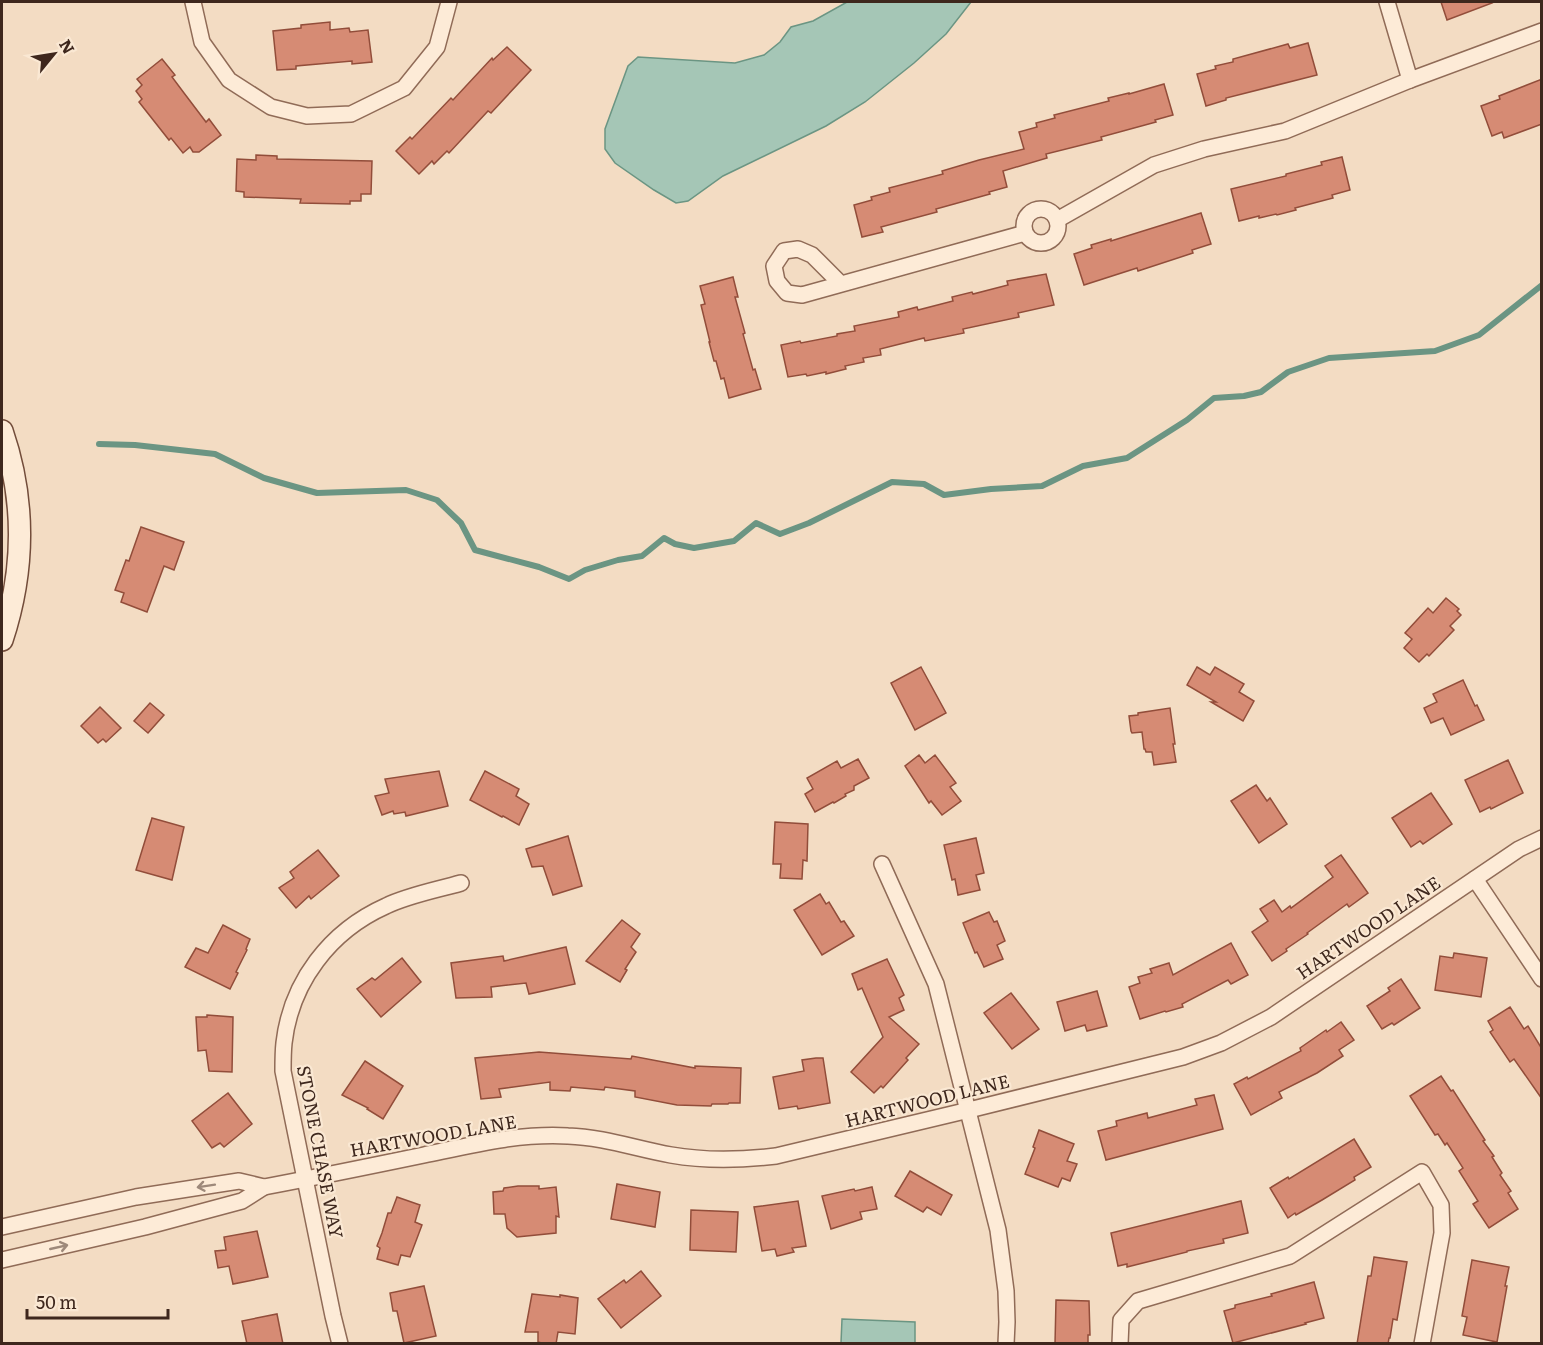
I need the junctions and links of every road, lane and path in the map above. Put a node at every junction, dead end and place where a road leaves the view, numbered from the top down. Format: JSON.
{"nodes":[{"id":1,"x":193,"y":2,"type":"edge"},
{"id":2,"x":449,"y":2,"type":"edge"},
{"id":3,"x":1387,"y":2,"type":"edge"},
{"id":4,"x":1542,"y":31,"type":"edge"},
{"id":5,"x":1410,"y":81,"type":"junction"},
{"id":6,"x":1057,"y":220,"type":"junction"},
{"id":7,"x":1025,"y":233,"type":"junction"},
{"id":8,"x":841,"y":284,"type":"dead end"},
{"id":9,"x":2,"y":431,"type":"edge"},
{"id":10,"x":2,"y":640,"type":"edge"},
{"id":11,"x":1542,"y":838,"type":"edge"},
{"id":12,"x":882,"y":864,"type":"dead end"},
{"id":13,"x":1475,"y":879,"type":"junction"},
{"id":14,"x":461,"y":883,"type":"dead end"},
{"id":15,"x":1542,"y":979,"type":"edge"},
{"id":16,"x":969,"y":1110,"type":"junction"},
{"id":17,"x":304,"y":1179,"type":"junction"},
{"id":18,"x":264,"y":1187,"type":"junction"},
{"id":19,"x":2,"y":1227,"type":"edge"},
{"id":20,"x":2,"y":1260,"type":"edge"},
{"id":21,"x":340,"y":1344,"type":"edge"},
{"id":22,"x":1006,"y":1344,"type":"edge"},
{"id":23,"x":1120,"y":1344,"type":"edge"},
{"id":24,"x":1422,"y":1344,"type":"edge"}],
"edges":[{"from":1,"to":2,"type":"street"},
{"from":3,"to":5,"type":"street"},
{"from":4,"to":5,"type":"street"},
{"from":5,"to":6,"type":"street"},
{"from":6,"to":7,"type":"street"},
{"from":6,"to":7,"type":"street"},
{"from":7,"to":8,"type":"street"},
{"from":9,"to":10,"type":"main road"},
{"from":11,"to":13,"type":"street","name":"HARTWOOD LANE"},
{"from":12,"to":16,"type":"street"},
{"from":13,"to":15,"type":"street"},
{"from":13,"to":16,"type":"street","name":"HARTWOOD LANE"},
{"from":14,"to":17,"type":"street","name":"STONE CHASE WAY"},
{"from":16,"to":17,"type":"street","name":"HARTWOOD LANE"},
{"from":16,"to":22,"type":"street"},
{"from":17,"to":18,"type":"street","name":"HARTWOOD LANE"},
{"from":17,"to":21,"type":"street","name":"STONE CHASE WAY"},
{"from":18,"to":19,"type":"street","name":"HARTWOOD LANE","one_way":true},
{"from":20,"to":18,"type":"street","name":"HARTWOOD LANE","one_way":true},
{"from":23,"to":24,"type":"street"}]}
